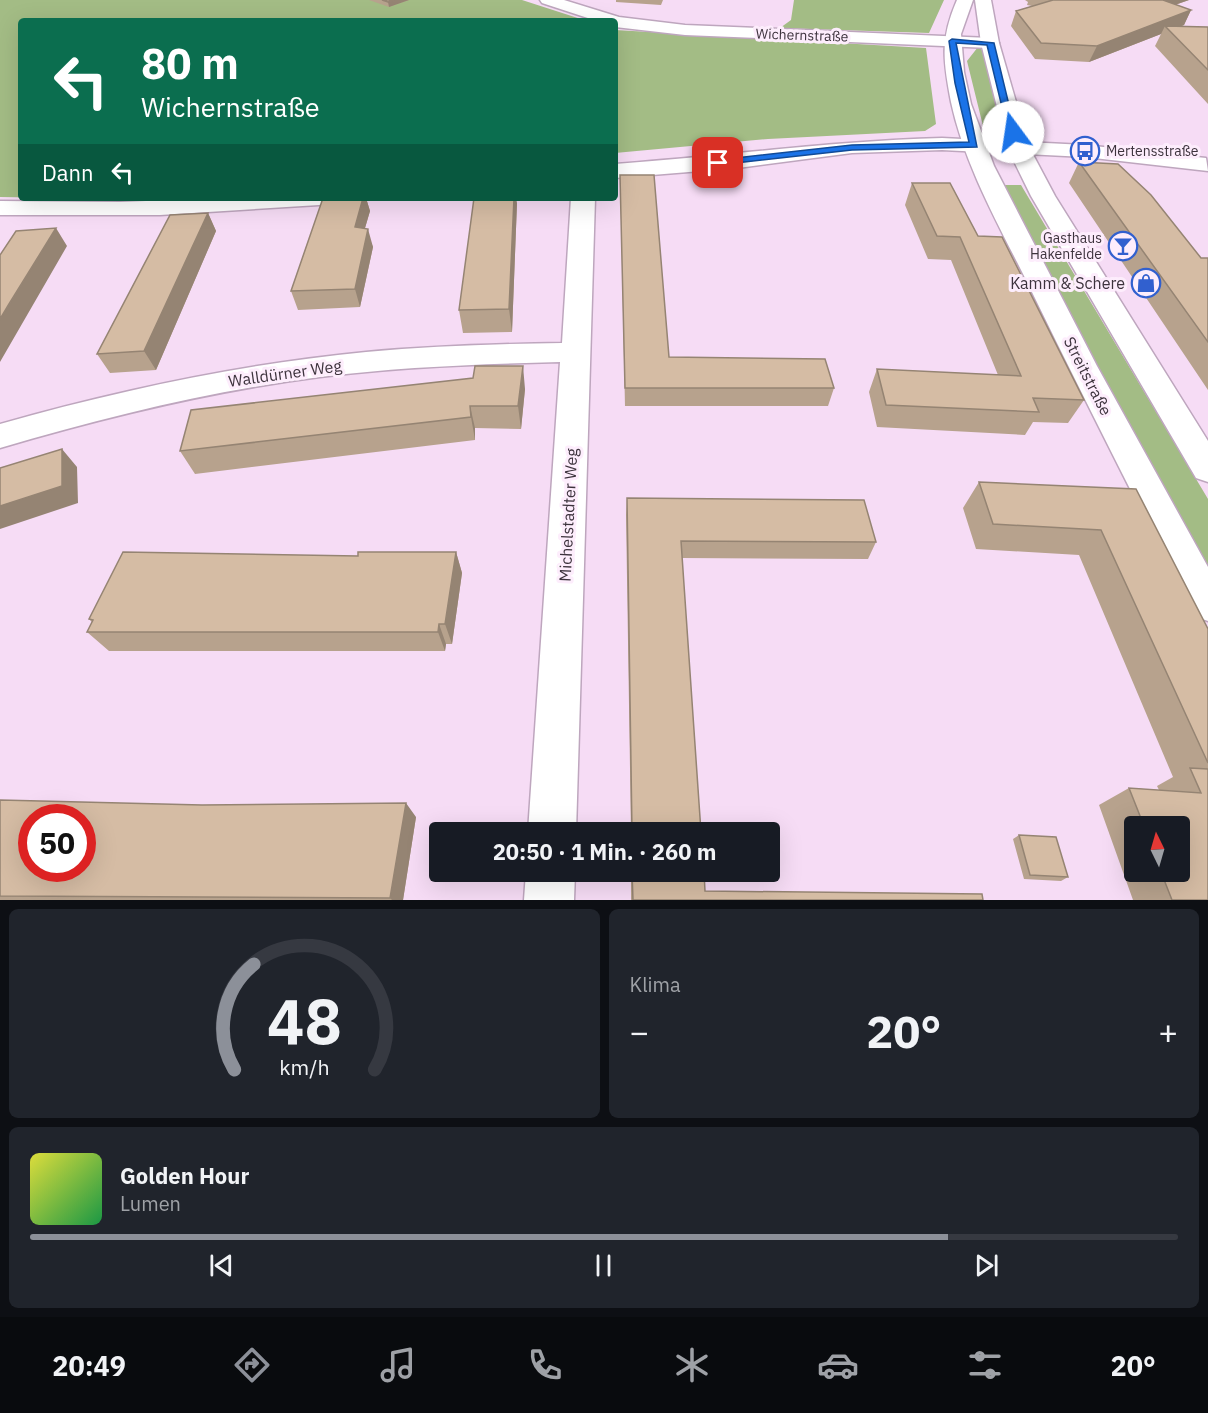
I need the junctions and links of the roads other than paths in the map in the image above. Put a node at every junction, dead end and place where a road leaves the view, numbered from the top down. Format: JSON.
{"nodes":[{"id":1,"x":548,"y":0,"type":"edge"},
{"id":2,"x":965,"y":0,"type":"edge"},
{"id":3,"x":983,"y":0,"type":"edge"},
{"id":4,"x":570,"y":2,"type":"edge"},
{"id":5,"x":607,"y":18,"type":"edge"},
{"id":6,"x":618,"y":22,"type":"edge"},
{"id":7,"x":952,"y":41,"type":"junction"},
{"id":8,"x":990,"y":43,"type":"junction"},
{"id":9,"x":977,"y":153,"type":"junction"},
{"id":10,"x":1022,"y":155,"type":"junction"},
{"id":11,"x":1207,"y":165,"type":"edge"},
{"id":12,"x":618,"y":171,"type":"edge"},
{"id":13,"x":286,"y":201,"type":"edge"},
{"id":14,"x":584,"y":201,"type":"edge"},
{"id":15,"x":0,"y":208,"type":"edge"},
{"id":16,"x":576,"y":352,"type":"junction"},
{"id":17,"x":0,"y":436,"type":"edge"},
{"id":18,"x":1208,"y":469,"type":"edge"},
{"id":19,"x":1208,"y":604,"type":"edge"},
{"id":20,"x":552,"y":822,"type":"edge"},
{"id":21,"x":550,"y":882,"type":"edge"},
{"id":22,"x":549,"y":900,"type":"edge"}],
"edges":[{"from":1,"to":4,"type":"street","name":"Wichernstraße"},
{"from":2,"to":7,"type":"street"},
{"from":3,"to":8,"type":"street"},
{"from":4,"to":5,"type":"street","name":"Wichernstraße"},
{"from":6,"to":7,"type":"street","name":"Wichernstraße"},
{"from":7,"to":8,"type":"street","name":"Wichernstraße"},
{"from":7,"to":9,"type":"street","name":"Streitstraße"},
{"from":8,"to":10,"type":"street"},
{"from":9,"to":10,"type":"street"},
{"from":9,"to":12,"type":"street"},
{"from":9,"to":19,"type":"street","name":"Streitstraße"},
{"from":10,"to":11,"type":"street"},
{"from":10,"to":18,"type":"street"},
{"from":13,"to":15,"type":"street"},
{"from":14,"to":16,"type":"street","name":"Michelstadter Weg"},
{"from":16,"to":17,"type":"street","name":"Walldürner Weg"},
{"from":16,"to":20,"type":"street","name":"Michelstadter Weg"},
{"from":21,"to":22,"type":"street"}]}
